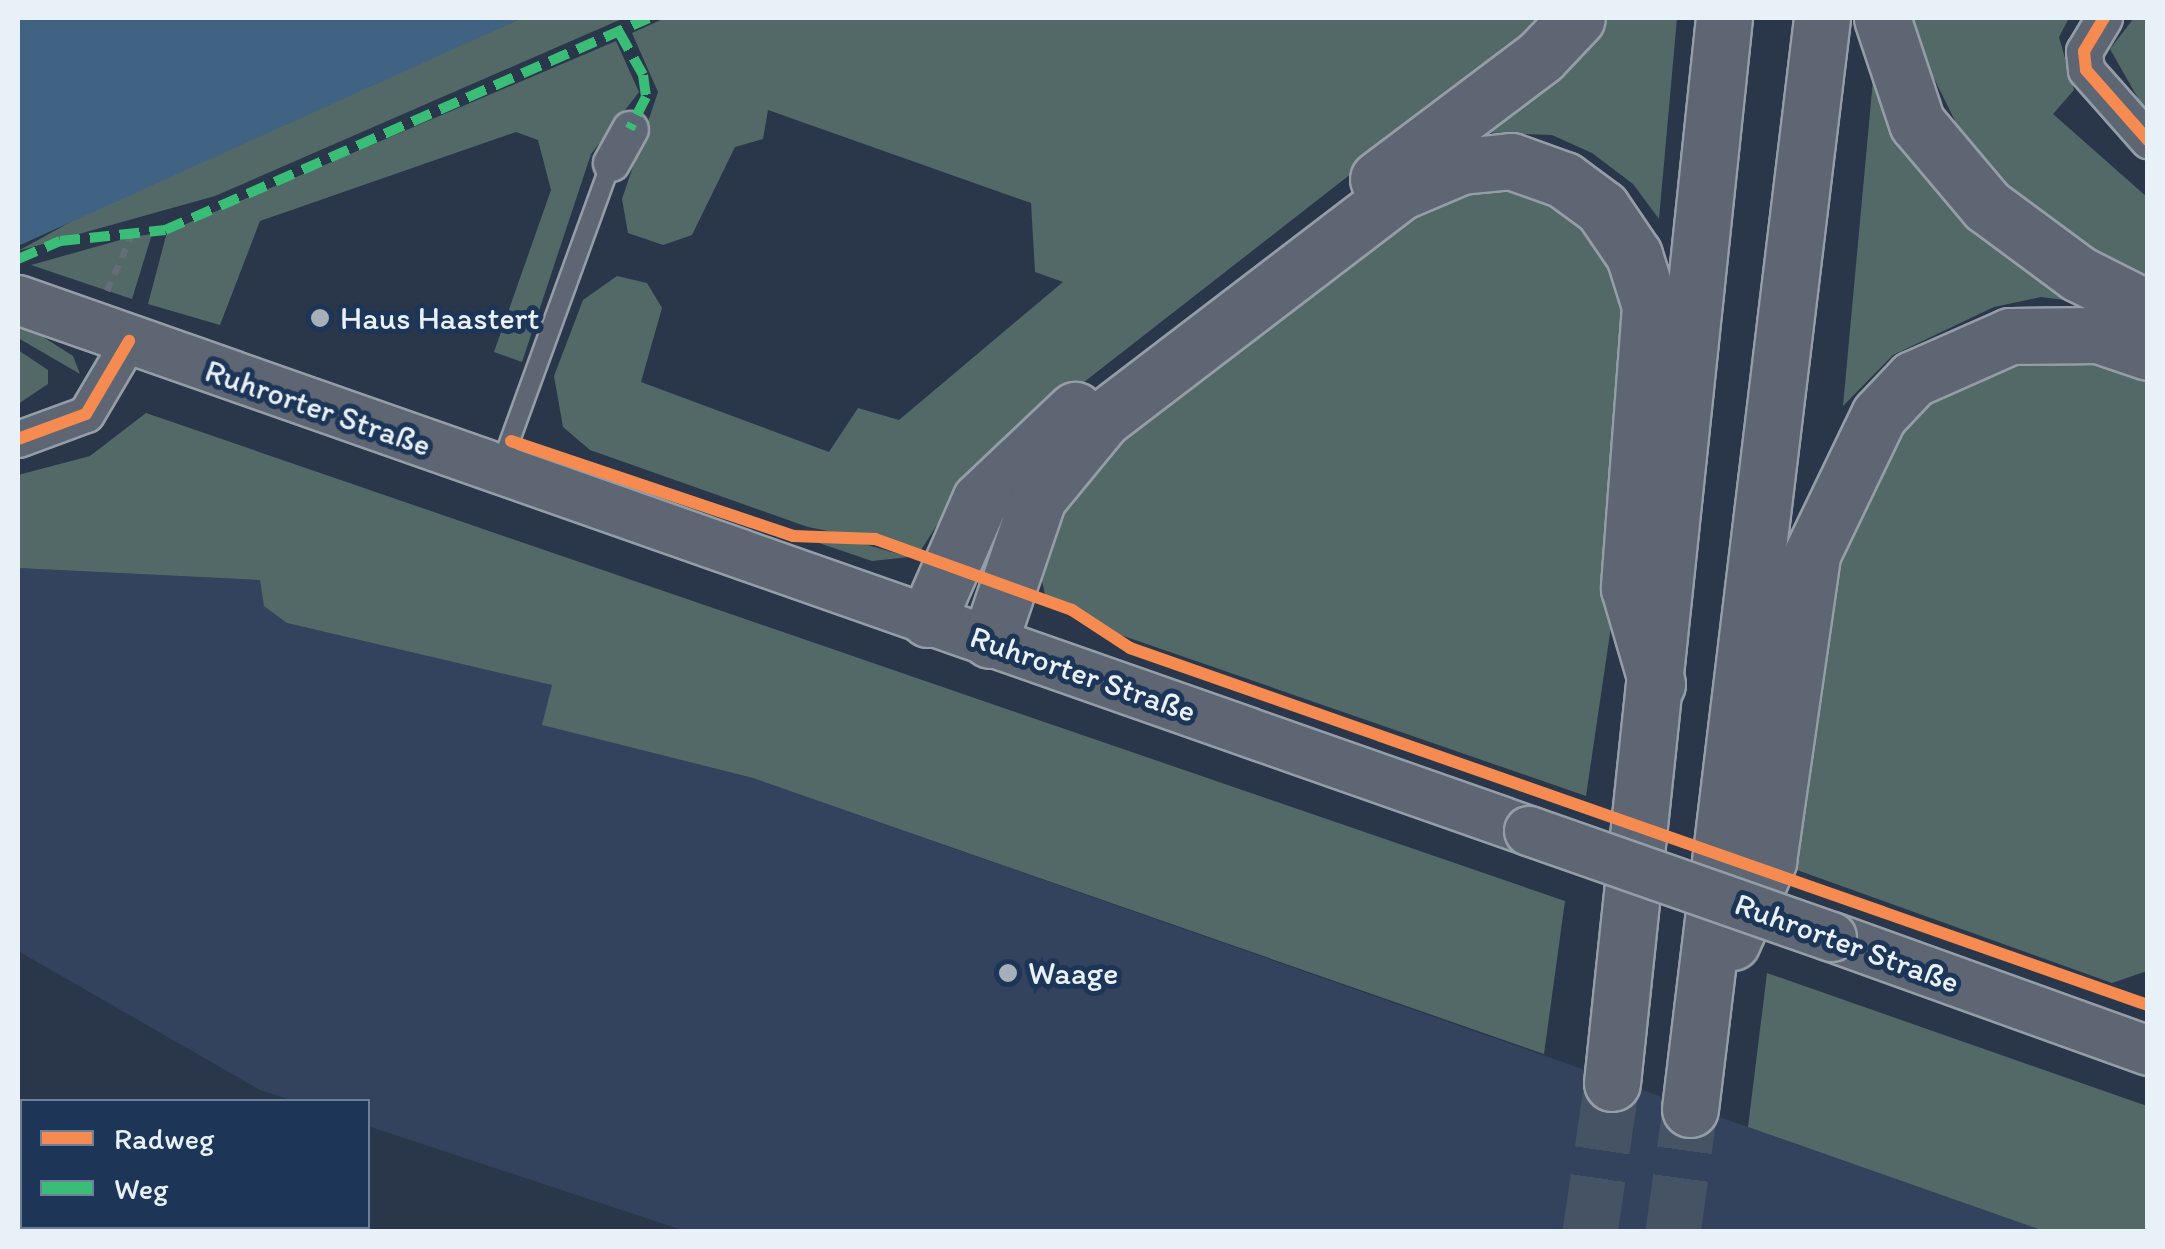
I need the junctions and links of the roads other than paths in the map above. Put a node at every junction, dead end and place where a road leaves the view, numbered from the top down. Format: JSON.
{"nodes":[{"id":1,"x":1577,"y":18,"type":"edge"},
{"id":2,"x":1724,"y":18,"type":"edge"},
{"id":3,"x":1822,"y":18,"type":"edge"},
{"id":4,"x":1882,"y":18,"type":"edge"},
{"id":5,"x":2104,"y":18,"type":"edge"},
{"id":6,"x":630,"y":129,"type":"dead end"},
{"id":7,"x":2148,"y":140,"type":"edge"},
{"id":8,"x":611,"y":164,"type":"joint"},
{"id":9,"x":18,"y":300,"type":"edge"},
{"id":10,"x":2148,"y":309,"type":"edge"},
{"id":11,"x":110,"y":334,"type":"junction"},
{"id":12,"x":2148,"y":352,"type":"edge"},
{"id":13,"x":18,"y":439,"type":"edge"},
{"id":14,"x":499,"y":470,"type":"junction"},
{"id":15,"x":928,"y":619,"type":"junction"},
{"id":16,"x":990,"y":640,"type":"junction"},
{"id":17,"x":1656,"y":684,"type":"junction"},
{"id":18,"x":1710,"y":979,"type":"junction"},
{"id":19,"x":2148,"y":1051,"type":"edge"},
{"id":20,"x":1612,"y":1083,"type":"tunnel mouth"},
{"id":21,"x":1690,"y":1109,"type":"tunnel mouth"}],
"edges":[{"from":1,"to":15,"type":"highway"},
{"from":2,"to":17,"type":"highway"},
{"from":3,"to":18,"type":"highway"},
{"from":4,"to":10,"type":"highway"},
{"from":5,"to":7,"type":"street"},
{"from":6,"to":8,"type":"street"},
{"from":8,"to":14,"type":"lane"},
{"from":9,"to":11,"type":"main road","name":"Ruhrorter Straße"},
{"from":11,"to":13,"type":"street"},
{"from":11,"to":14,"type":"main road","name":"Ruhrorter Straße"},
{"from":12,"to":18,"type":"highway"},
{"from":14,"to":15,"type":"main road","name":"Ruhrorter Straße"},
{"from":15,"to":16,"type":"main road","name":"Ruhrorter Straße"},
{"from":16,"to":17,"type":"highway"},
{"from":16,"to":19,"type":"main road","name":"Ruhrorter Straße","bridge":true},
{"from":17,"to":20,"type":"highway"},
{"from":18,"to":21,"type":"highway"}]}
